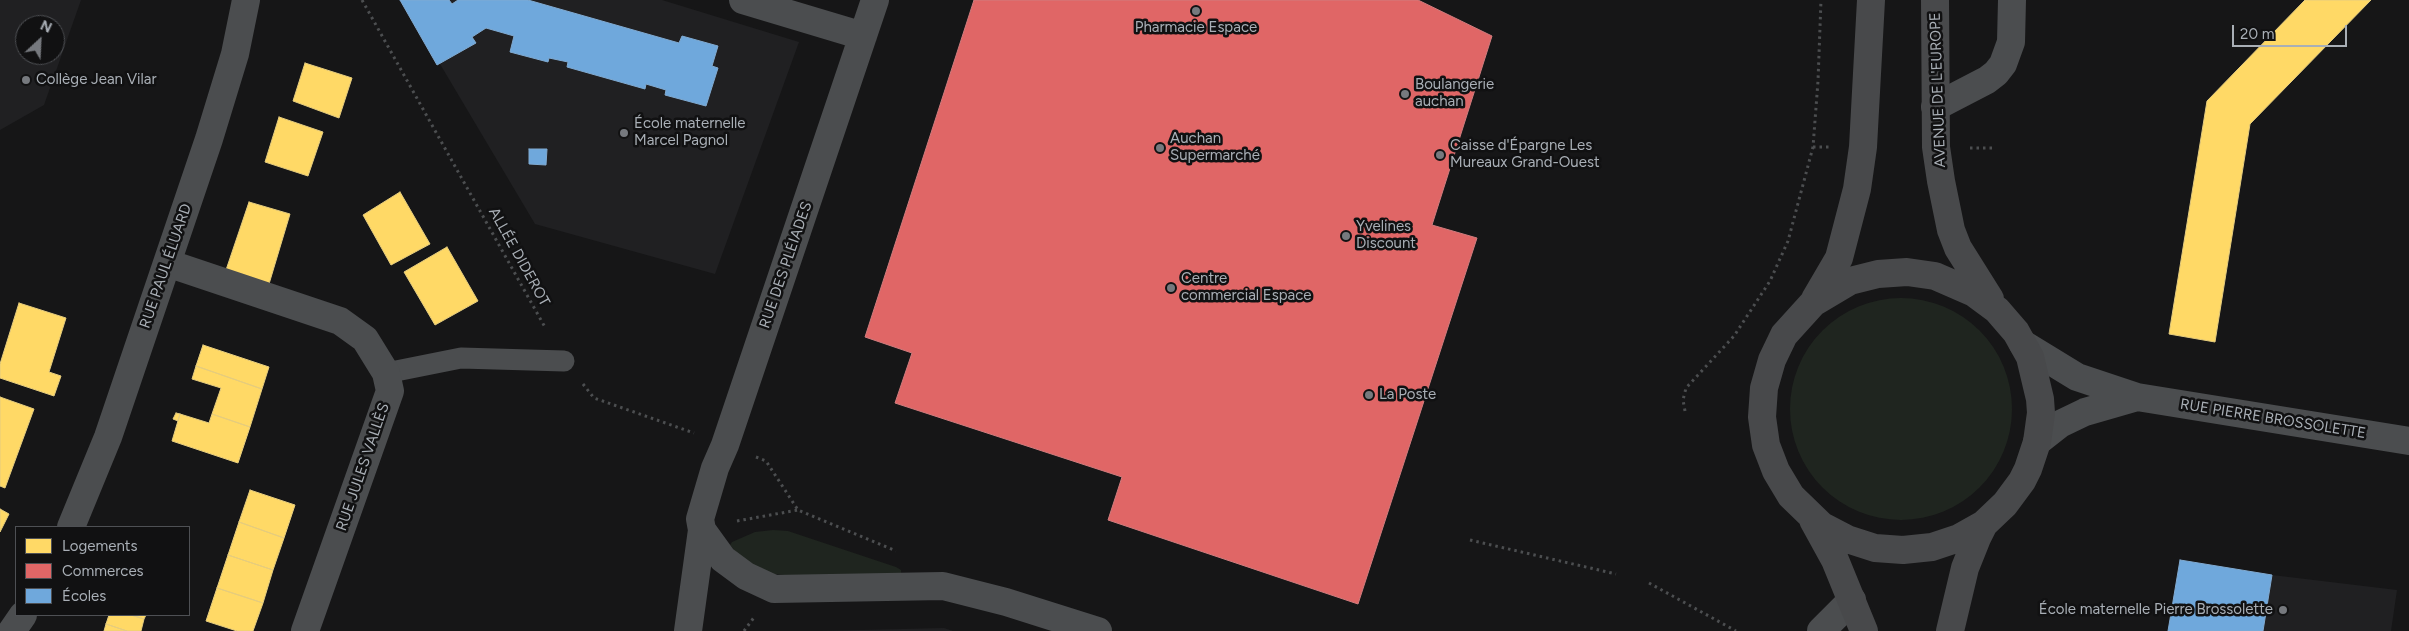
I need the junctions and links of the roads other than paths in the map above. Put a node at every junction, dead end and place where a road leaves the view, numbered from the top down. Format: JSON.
{"nodes":[{"id":1,"x":246,"y":0,"type":"edge"},
{"id":2,"x":743,"y":0,"type":"edge"},
{"id":3,"x":875,"y":0,"type":"edge"},
{"id":4,"x":1871,"y":0,"type":"edge"},
{"id":5,"x":1935,"y":0,"type":"edge"},
{"id":6,"x":2012,"y":0,"type":"edge"},
{"id":7,"x":787,"y":6,"type":"edge"},
{"id":8,"x":863,"y":36,"type":"junction"},
{"id":9,"x":1936,"y":107,"type":"junction"},
{"id":10,"x":166,"y":263,"type":"junction"},
{"id":11,"x":1812,"y":305,"type":"junction"},
{"id":12,"x":2001,"y":314,"type":"junction"},
{"id":13,"x":2024,"y":344,"type":"junction"},
{"id":14,"x":564,"y":361,"type":"road end"},
{"id":15,"x":386,"y":373,"type":"junction"},
{"id":16,"x":2137,"y":397,"type":"junction"},
{"id":17,"x":2037,"y":442,"type":"junction"},
{"id":18,"x":2409,"y":442,"type":"edge"},
{"id":19,"x":1811,"y":517,"type":"junction"},
{"id":20,"x":701,"y":524,"type":"junction"},
{"id":21,"x":1984,"y":524,"type":"junction"},
{"id":22,"x":71,"y":526,"type":"edge"},
{"id":23,"x":1852,"y":600,"type":"junction"},
{"id":24,"x":22,"y":616,"type":"edge"},
{"id":25,"x":12,"y":631,"type":"edge"},
{"id":26,"x":307,"y":631,"type":"edge"},
{"id":27,"x":688,"y":631,"type":"edge"},
{"id":28,"x":1098,"y":631,"type":"edge"},
{"id":29,"x":1822,"y":631,"type":"edge"},
{"id":30,"x":1864,"y":631,"type":"edge"},
{"id":31,"x":1950,"y":631,"type":"edge"}],
"edges":[{"from":1,"to":10,"type":"street","name":"RUE PAUL ÉLUARD"},
{"from":2,"to":7,"type":"street"},
{"from":3,"to":8,"type":"street","name":"RUE DES PLÉIADES"},
{"from":4,"to":11,"type":"main road"},
{"from":5,"to":9,"type":"main road","name":"AVENUE DE L'EUROPE"},
{"from":6,"to":9,"type":"street"},
{"from":7,"to":8,"type":"street"},
{"from":8,"to":20,"type":"street","name":"RUE DES PLÉIADES"},
{"from":9,"to":12,"type":"main road","name":"AVENUE DE L'EUROPE"},
{"from":10,"to":15,"type":"street","name":"RUE JULES VALLÈS"},
{"from":10,"to":22,"type":"street","name":"RUE PAUL ÉLUARD"},
{"from":11,"to":12,"type":"main road"},
{"from":11,"to":19,"type":"main road"},
{"from":12,"to":13,"type":"main road"},
{"from":13,"to":16,"type":"street","name":"RUE PIERRE BROSSOLETTE"},
{"from":13,"to":17,"type":"main road"},
{"from":14,"to":15,"type":"lane"},
{"from":15,"to":26,"type":"street","name":"RUE JULES VALLÈS"},
{"from":16,"to":17,"type":"street","name":"RUE PIERRE BROSSOLETTE"},
{"from":16,"to":18,"type":"street","name":"RUE PIERRE BROSSOLETTE"},
{"from":17,"to":21,"type":"main road"},
{"from":19,"to":21,"type":"main road"},
{"from":19,"to":23,"type":"main road"},
{"from":20,"to":27,"type":"street","name":"RUE DES PLÉIADES"},
{"from":20,"to":28,"type":"street"},
{"from":21,"to":31,"type":"main road"},
{"from":23,"to":29,"type":"street"},
{"from":23,"to":30,"type":"main road"},
{"from":24,"to":25,"type":"street"}]}
